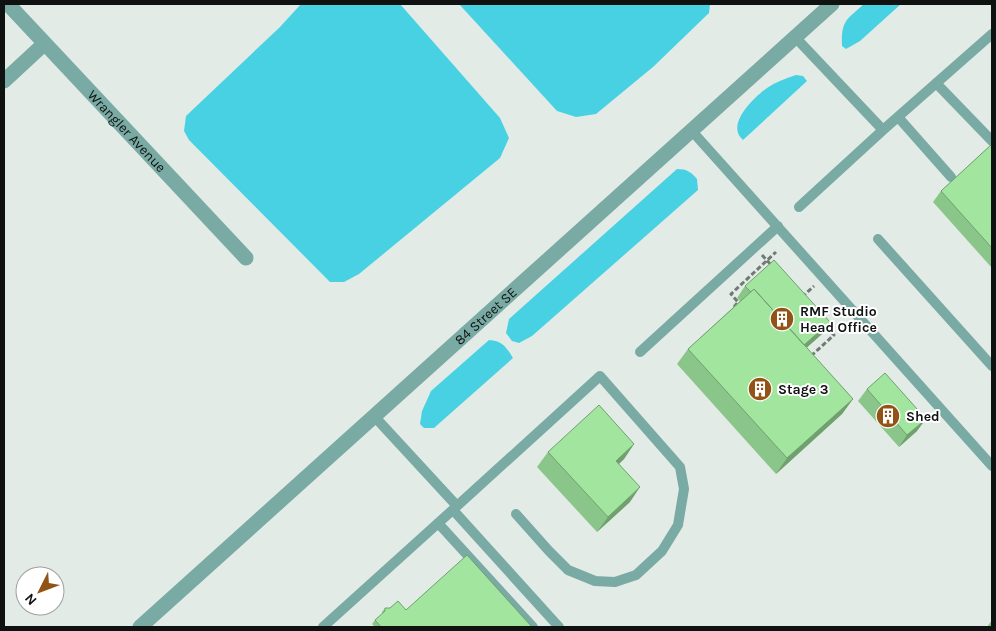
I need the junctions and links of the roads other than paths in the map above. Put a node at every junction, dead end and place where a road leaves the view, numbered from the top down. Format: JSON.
{"nodes":[{"id":1,"x":8,"y":4,"type":"edge"},
{"id":2,"x":832,"y":4,"type":"edge"},
{"id":3,"x":992,"y":34,"type":"edge"},
{"id":4,"x":795,"y":37,"type":"junction"},
{"id":5,"x":44,"y":44,"type":"junction"},
{"id":6,"x":4,"y":80,"type":"edge"},
{"id":7,"x":936,"y":83,"type":"junction"},
{"id":8,"x":898,"y":117,"type":"junction"},
{"id":9,"x":691,"y":130,"type":"junction"},
{"id":10,"x":883,"y":130,"type":"junction"},
{"id":11,"x":992,"y":141,"type":"edge"},
{"id":12,"x":951,"y":177,"type":"dead end"},
{"id":13,"x":800,"y":207,"type":"dead end"},
{"id":14,"x":778,"y":226,"type":"junction"},
{"id":15,"x":878,"y":238,"type":"dead end"},
{"id":16,"x":246,"y":258,"type":"dead end"},
{"id":17,"x":640,"y":352,"type":"dead end"},
{"id":18,"x":992,"y":366,"type":"edge"},
{"id":19,"x":374,"y":416,"type":"junction"},
{"id":20,"x":992,"y":466,"type":"edge"},
{"id":21,"x":455,"y":508,"type":"junction"},
{"id":22,"x":516,"y":514,"type":"dead end"},
{"id":23,"x":438,"y":523,"type":"junction"},
{"id":24,"x":140,"y":627,"type":"edge"},
{"id":25,"x":323,"y":627,"type":"edge"},
{"id":26,"x":533,"y":627,"type":"edge"},
{"id":27,"x":559,"y":627,"type":"edge"}],
"edges":[{"from":1,"to":5,"type":"street","name":"Wrangler Avenue"},
{"from":2,"to":4,"type":"street","name":"84 Street SE"},
{"from":3,"to":7,"type":"lane"},
{"from":4,"to":9,"type":"street","name":"84 Street SE"},
{"from":4,"to":10,"type":"lane"},
{"from":5,"to":6,"type":"street"},
{"from":5,"to":16,"type":"street","name":"Wrangler Avenue"},
{"from":7,"to":8,"type":"lane"},
{"from":7,"to":11,"type":"lane"},
{"from":8,"to":10,"type":"lane"},
{"from":8,"to":12,"type":"lane"},
{"from":9,"to":14,"type":"lane"},
{"from":9,"to":19,"type":"street","name":"84 Street SE"},
{"from":10,"to":13,"type":"lane"},
{"from":14,"to":17,"type":"lane"},
{"from":14,"to":20,"type":"lane"},
{"from":15,"to":18,"type":"lane"},
{"from":19,"to":21,"type":"lane"},
{"from":19,"to":24,"type":"street","name":"84 Street SE"},
{"from":21,"to":22,"type":"lane"},
{"from":21,"to":23,"type":"lane"},
{"from":21,"to":27,"type":"lane"},
{"from":23,"to":25,"type":"lane"},
{"from":23,"to":26,"type":"lane"}]}
